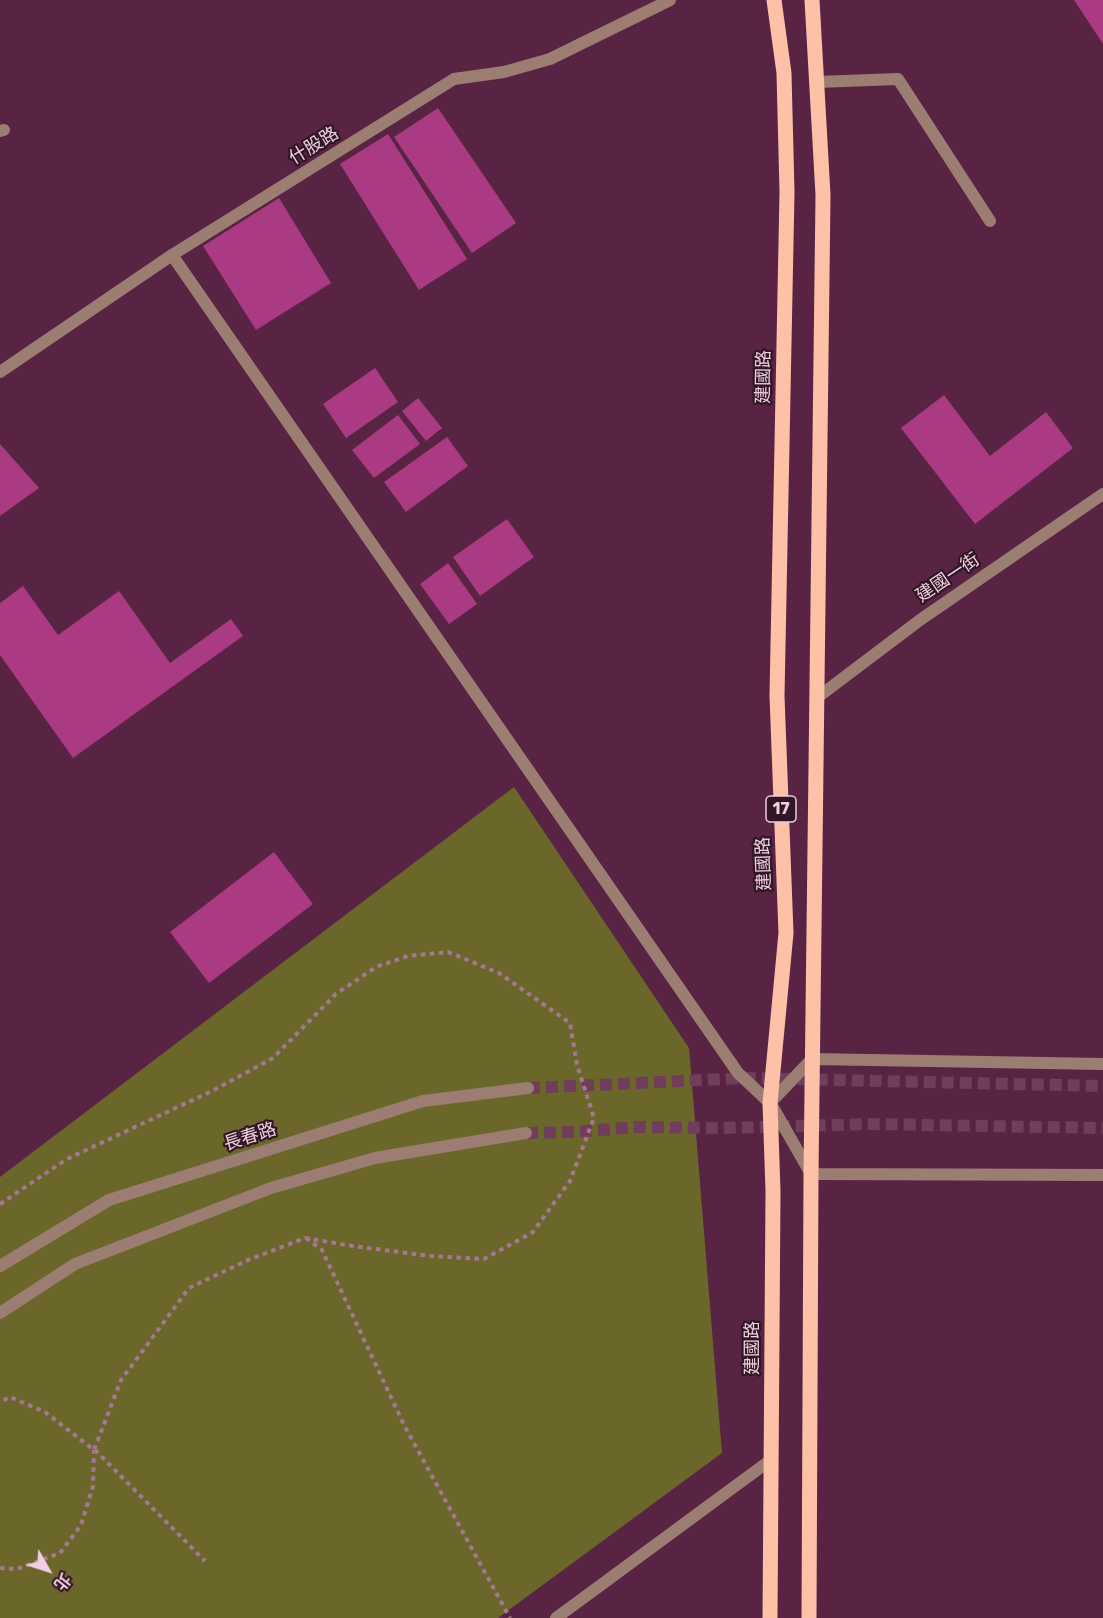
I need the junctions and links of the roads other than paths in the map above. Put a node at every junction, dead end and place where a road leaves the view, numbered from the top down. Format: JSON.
{"nodes":[{"id":1,"x":670,"y":0,"type":"edge"},
{"id":2,"x":774,"y":0,"type":"edge"},
{"id":3,"x":812,"y":0,"type":"edge"},
{"id":4,"x":817,"y":82,"type":"junction"},
{"id":5,"x":990,"y":221,"type":"dead end"},
{"id":6,"x":172,"y":255,"type":"junction"},
{"id":7,"x":1,"y":370,"type":"edge"},
{"id":8,"x":1103,"y":494,"type":"edge"},
{"id":9,"x":818,"y":697,"type":"junction"},
{"id":10,"x":812,"y":1059,"type":"junction"},
{"id":11,"x":1103,"y":1064,"type":"edge"},
{"id":12,"x":528,"y":1088,"type":"tunnel mouth"},
{"id":13,"x":770,"y":1103,"type":"junction"},
{"id":14,"x":526,"y":1133,"type":"tunnel mouth"},
{"id":15,"x":811,"y":1174,"type":"junction"},
{"id":16,"x":1103,"y":1174,"type":"edge"},
{"id":17,"x":0,"y":1266,"type":"edge"},
{"id":18,"x":0,"y":1312,"type":"edge"},
{"id":19,"x":772,"y":1459,"type":"junction"},
{"id":20,"x":556,"y":1618,"type":"edge"},
{"id":21,"x":770,"y":1618,"type":"edge"},
{"id":22,"x":809,"y":1618,"type":"edge"}],
"edges":[{"from":1,"to":6,"type":"street","name":"什股路"},
{"from":2,"to":13,"type":"main road","name":"建國路","number":"17"},
{"from":3,"to":4,"type":"main road","number":"17"},
{"from":4,"to":5,"type":"street"},
{"from":4,"to":9,"type":"main road","number":"17"},
{"from":6,"to":7,"type":"street","name":"什股路"},
{"from":6,"to":13,"type":"street"},
{"from":8,"to":9,"type":"street","name":"建國一街"},
{"from":9,"to":10,"type":"main road","number":"17"},
{"from":10,"to":11,"type":"street"},
{"from":10,"to":13,"type":"street"},
{"from":10,"to":15,"type":"main road","number":"17"},
{"from":12,"to":17,"type":"street","name":"長春路"},
{"from":13,"to":15,"type":"street"},
{"from":13,"to":19,"type":"main road","name":"建國路","number":"17"},
{"from":14,"to":18,"type":"street"},
{"from":15,"to":16,"type":"street"},
{"from":15,"to":22,"type":"main road","number":"17"},
{"from":19,"to":20,"type":"street"},
{"from":19,"to":21,"type":"main road","name":"建國路","number":"17"}]}
